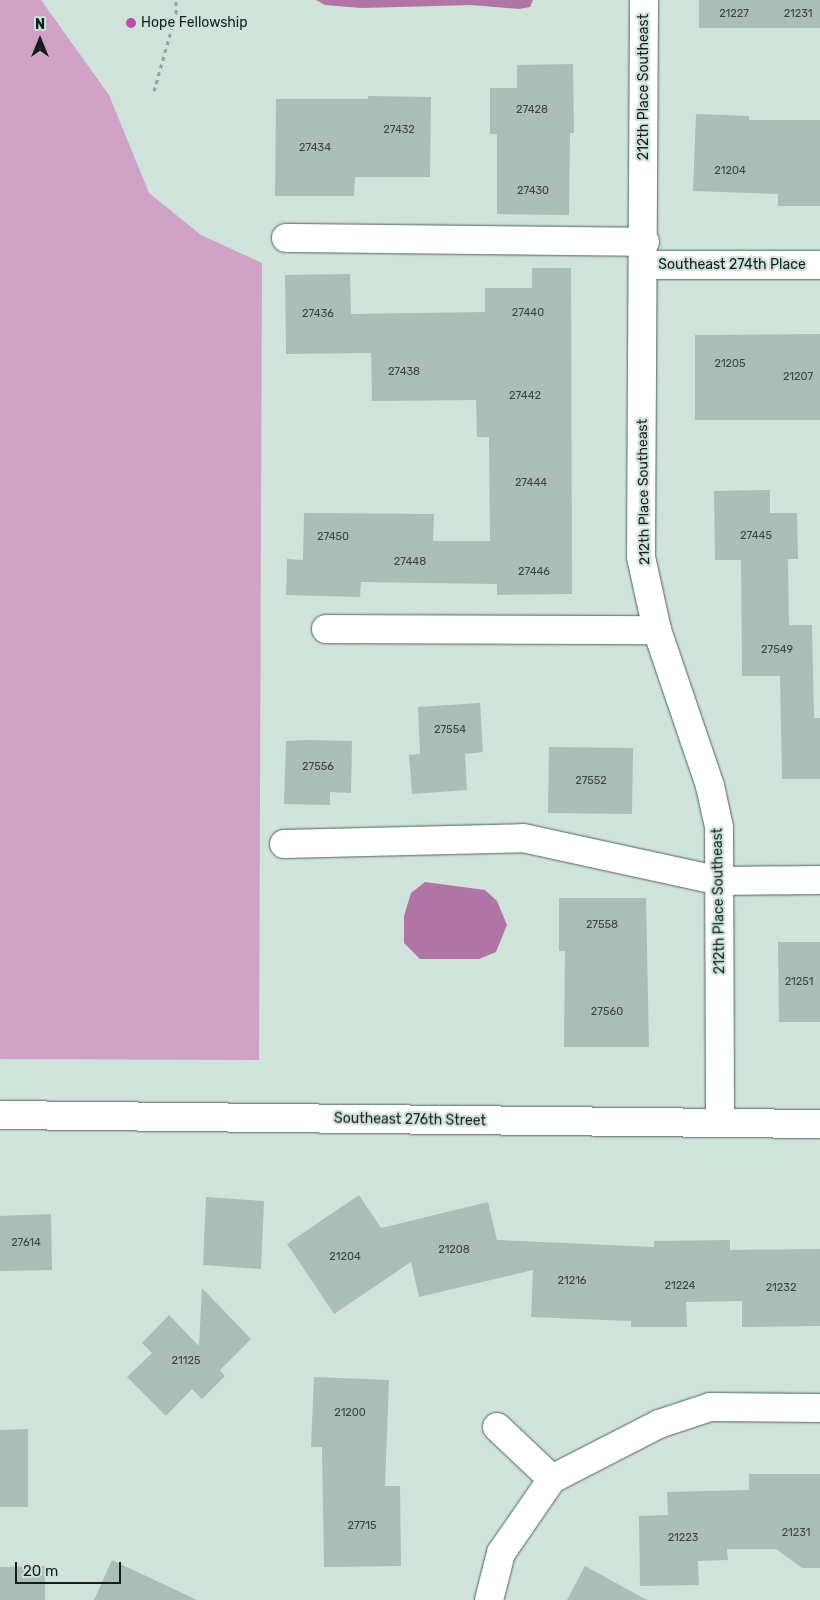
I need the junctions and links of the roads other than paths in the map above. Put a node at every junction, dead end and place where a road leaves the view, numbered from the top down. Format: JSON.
{"nodes":[{"id":1,"x":644,"y":0,"type":"edge"},
{"id":2,"x":286,"y":238,"type":"dead end"},
{"id":3,"x":645,"y":253,"type":"junction"},
{"id":4,"x":820,"y":265,"type":"edge"},
{"id":5,"x":326,"y":629,"type":"dead end"},
{"id":6,"x":657,"y":630,"type":"junction"},
{"id":7,"x":284,"y":844,"type":"dead end"},
{"id":8,"x":820,"y":880,"type":"edge"},
{"id":9,"x":720,"y":881,"type":"junction"},
{"id":10,"x":0,"y":1116,"type":"edge"},
{"id":11,"x":720,"y":1123,"type":"junction"},
{"id":12,"x":820,"y":1124,"type":"edge"},
{"id":13,"x":820,"y":1408,"type":"edge"},
{"id":14,"x":497,"y":1427,"type":"dead end"},
{"id":15,"x":552,"y":1479,"type":"junction"},
{"id":16,"x":489,"y":1600,"type":"edge"}],
"edges":[{"from":1,"to":3,"type":"street","name":"212th Place Southeast"},
{"from":2,"to":3,"type":"street","name":"Southeast 274th Place"},
{"from":3,"to":4,"type":"street","name":"Southeast 274th Place"},
{"from":3,"to":6,"type":"street","name":"212th Place Southeast"},
{"from":5,"to":6,"type":"street"},
{"from":6,"to":9,"type":"street","name":"212th Place Southeast"},
{"from":7,"to":9,"type":"street"},
{"from":8,"to":9,"type":"street"},
{"from":9,"to":11,"type":"street","name":"212th Place Southeast"},
{"from":10,"to":11,"type":"street","name":"Southeast 276th Street"},
{"from":11,"to":12,"type":"street","name":"Southeast 276th Street"},
{"from":13,"to":15,"type":"street"},
{"from":14,"to":15,"type":"street"},
{"from":15,"to":16,"type":"street"}]}
